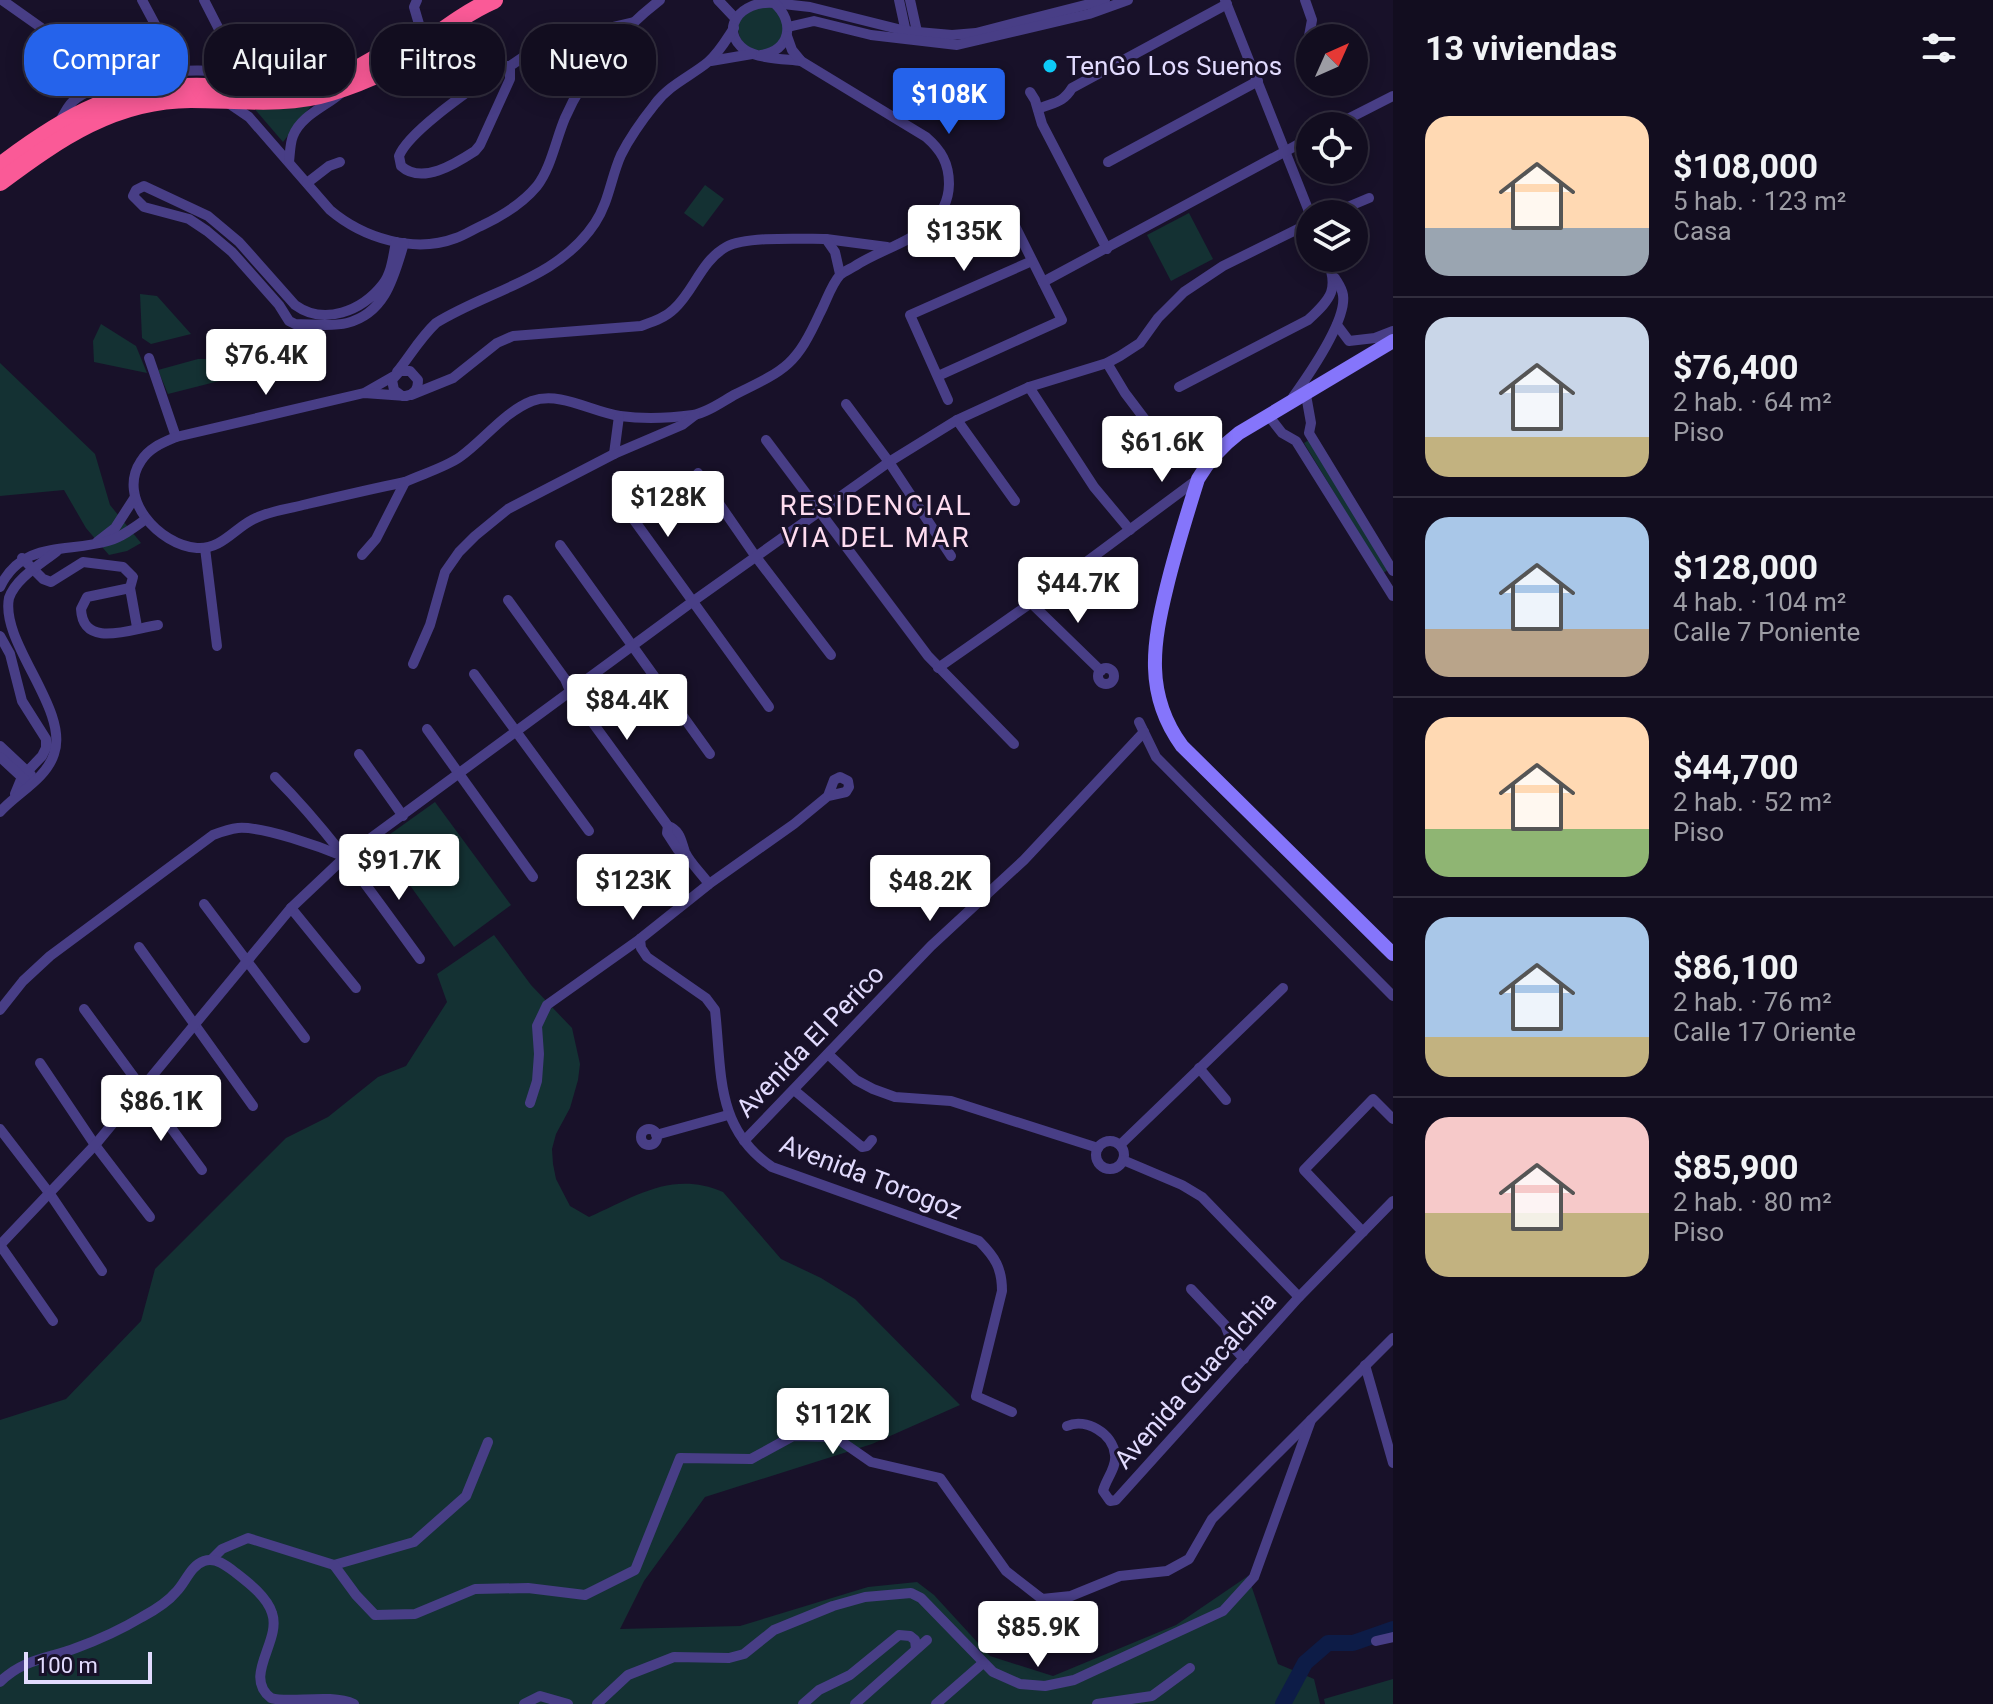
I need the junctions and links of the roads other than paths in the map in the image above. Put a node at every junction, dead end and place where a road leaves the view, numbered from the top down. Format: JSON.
{"nodes":[{"id":1,"x":2,"y":0,"type":"edge"},
{"id":2,"x":142,"y":0,"type":"edge"},
{"id":3,"x":204,"y":0,"type":"edge"},
{"id":4,"x":417,"y":0,"type":"edge"},
{"id":5,"x":466,"y":0,"type":"edge"},
{"id":6,"x":494,"y":0,"type":"edge"},
{"id":7,"x":660,"y":0,"type":"edge"},
{"id":8,"x":718,"y":0,"type":"edge"},
{"id":9,"x":899,"y":0,"type":"edge"},
{"id":10,"x":910,"y":0,"type":"edge"},
{"id":11,"x":1105,"y":0,"type":"edge"},
{"id":12,"x":1128,"y":0,"type":"edge"},
{"id":13,"x":1305,"y":0,"type":"edge"},
{"id":14,"x":768,"y":1,"type":"edge"},
{"id":15,"x":1226,"y":2,"type":"edge"},
{"id":16,"x":634,"y":22,"type":"joint"},
{"id":17,"x":734,"y":23,"type":"junction"},
{"id":18,"x":36,"y":24,"type":"edge"},
{"id":19,"x":155,"y":24,"type":"edge"},
{"id":20,"x":216,"y":24,"type":"edge"},
{"id":21,"x":419,"y":24,"type":"edge"},
{"id":22,"x":431,"y":24,"type":"edge"},
{"id":23,"x":624,"y":24,"type":"edge"},
{"id":24,"x":1311,"y":24,"type":"edge"},
{"id":25,"x":788,"y":31,"type":"junction"},
{"id":26,"x":913,"y":37,"type":"junction"},
{"id":27,"x":757,"y":54,"type":"junction"},
{"id":28,"x":521,"y":59,"type":"edge"},
{"id":29,"x":709,"y":61,"type":"junction"},
{"id":30,"x":801,"y":61,"type":"junction"},
{"id":31,"x":510,"y":66,"type":"junction"},
{"id":32,"x":1258,"y":81,"type":"junction"},
{"id":33,"x":355,"y":82,"type":"edge"},
{"id":34,"x":204,"y":88,"type":"edge"},
{"id":35,"x":1030,"y":92,"type":"dead end"},
{"id":36,"x":80,"y":96,"type":"edge"},
{"id":37,"x":309,"y":96,"type":"edge"},
{"id":38,"x":338,"y":96,"type":"edge"},
{"id":39,"x":578,"y":96,"type":"edge"},
{"id":40,"x":1393,"y":96,"type":"edge"},
{"id":41,"x":224,"y":100,"type":"junction"},
{"id":42,"x":1038,"y":109,"type":"junction"},
{"id":43,"x":1362,"y":112,"type":"edge"},
{"id":44,"x":57,"y":126,"type":"junction"},
{"id":45,"x":1296,"y":146,"type":"edge"},
{"id":46,"x":1286,"y":151,"type":"junction"},
{"id":47,"x":289,"y":162,"type":"junction"},
{"id":48,"x":340,"y":162,"type":"dead end"},
{"id":49,"x":1108,"y":162,"type":"dead end"},
{"id":50,"x":0,"y":166,"type":"edge"},
{"id":51,"x":0,"y":182,"type":"edge"},
{"id":52,"x":307,"y":183,"type":"junction"},
{"id":53,"x":1369,"y":198,"type":"dead end"},
{"id":54,"x":1305,"y":200,"type":"edge"},
{"id":55,"x":1364,"y":200,"type":"edge"},
{"id":56,"x":1012,"y":220,"type":"dead end"},
{"id":57,"x":1296,"y":230,"type":"edge"},
{"id":58,"x":826,"y":239,"type":"junction"},
{"id":59,"x":400,"y":243,"type":"junction"},
{"id":60,"x":889,"y":248,"type":"junction"},
{"id":61,"x":1107,"y":249,"type":"junction"},
{"id":62,"x":1032,"y":261,"type":"junction"},
{"id":63,"x":1333,"y":272,"type":"edge"},
{"id":64,"x":840,"y":274,"type":"junction"},
{"id":65,"x":1335,"y":278,"type":"junction"},
{"id":66,"x":1043,"y":282,"type":"junction"},
{"id":67,"x":1337,"y":325,"type":"junction"},
{"id":68,"x":1393,"y":331,"type":"edge"},
{"id":69,"x":1393,"y":341,"type":"edge"},
{"id":70,"x":414,"y":352,"type":"junction"},
{"id":71,"x":149,"y":358,"type":"dead end"},
{"id":72,"x":1107,"y":363,"type":"junction"},
{"id":73,"x":395,"y":375,"type":"junction"},
{"id":74,"x":415,"y":375,"type":"junction"},
{"id":75,"x":938,"y":376,"type":"junction"},
{"id":76,"x":439,"y":385,"type":"junction"},
{"id":77,"x":1029,"y":387,"type":"junction"},
{"id":78,"x":1179,"y":387,"type":"dead end"},
{"id":79,"x":364,"y":393,"type":"junction"},
{"id":80,"x":406,"y":395,"type":"junction"},
{"id":81,"x":1306,"y":395,"type":"junction"},
{"id":82,"x":948,"y":400,"type":"dead end"},
{"id":83,"x":846,"y":404,"type":"dead end"},
{"id":84,"x":1287,"y":405,"type":"junction"},
{"id":85,"x":695,"y":415,"type":"junction"},
{"id":86,"x":1268,"y":415,"type":"junction"},
{"id":87,"x":619,"y":416,"type":"junction"},
{"id":88,"x":957,"y":420,"type":"junction"},
{"id":89,"x":1309,"y":433,"type":"junction"},
{"id":90,"x":176,"y":437,"type":"junction"},
{"id":91,"x":766,"y":440,"type":"dead end"},
{"id":92,"x":1296,"y":441,"type":"junction"},
{"id":93,"x":1168,"y":450,"type":"dead end"},
{"id":94,"x":614,"y":454,"type":"junction"},
{"id":95,"x":889,"y":462,"type":"junction"},
{"id":96,"x":698,"y":473,"type":"dead end"},
{"id":97,"x":1198,"y":479,"type":"junction"},
{"id":98,"x":405,"y":482,"type":"junction"},
{"id":99,"x":377,"y":487,"type":"junction"},
{"id":100,"x":135,"y":497,"type":"junction"},
{"id":101,"x":1015,"y":501,"type":"dead end"},
{"id":102,"x":394,"y":504,"type":"junction"},
{"id":103,"x":626,"y":509,"type":"dead end"},
{"id":104,"x":820,"y":513,"type":"junction"},
{"id":105,"x":146,"y":519,"type":"junction"},
{"id":106,"x":1130,"y":530,"type":"junction"},
{"id":107,"x":97,"y":542,"type":"junction"},
{"id":108,"x":560,"y":545,"type":"dead end"},
{"id":109,"x":205,"y":548,"type":"junction"},
{"id":110,"x":57,"y":551,"type":"junction"},
{"id":111,"x":362,"y":555,"type":"dead end"},
{"id":112,"x":951,"y":556,"type":"dead end"},
{"id":113,"x":756,"y":557,"type":"junction"},
{"id":114,"x":22,"y":558,"type":"junction"},
{"id":115,"x":34,"y":570,"type":"junction"},
{"id":116,"x":1390,"y":575,"type":"edge"},
{"id":117,"x":0,"y":587,"type":"edge"},
{"id":118,"x":130,"y":588,"type":"junction"},
{"id":119,"x":1393,"y":596,"type":"edge"},
{"id":120,"x":508,"y":600,"type":"dead end"},
{"id":121,"x":692,"y":602,"type":"junction"},
{"id":122,"x":1031,"y":603,"type":"junction"},
{"id":123,"x":158,"y":625,"type":"dead end"},
{"id":124,"x":137,"y":627,"type":"junction"},
{"id":125,"x":0,"y":636,"type":"edge"},
{"id":126,"x":633,"y":645,"type":"junction"},
{"id":127,"x":217,"y":646,"type":"dead end"},
{"id":128,"x":831,"y":655,"type":"dead end"},
{"id":129,"x":413,"y":664,"type":"dead end"},
{"id":130,"x":938,"y":668,"type":"junction"},
{"id":131,"x":1101,"y":671,"type":"dead end"},
{"id":132,"x":474,"y":674,"type":"dead end"},
{"id":133,"x":571,"y":693,"type":"junction"},
{"id":134,"x":769,"y":707,"type":"dead end"},
{"id":135,"x":427,"y":729,"type":"dead end"},
{"id":136,"x":515,"y":732,"type":"junction"},
{"id":137,"x":1014,"y":744,"type":"dead end"},
{"id":138,"x":0,"y":746,"type":"edge"},
{"id":139,"x":359,"y":754,"type":"dead end"},
{"id":140,"x":710,"y":754,"type":"dead end"},
{"id":141,"x":0,"y":757,"type":"edge"},
{"id":142,"x":24,"y":774,"type":"junction"},
{"id":143,"x":459,"y":774,"type":"junction"},
{"id":144,"x":275,"y":777,"type":"dead end"},
{"id":145,"x":34,"y":782,"type":"junction"},
{"id":146,"x":14,"y":796,"type":"junction"},
{"id":147,"x":828,"y":796,"type":"dead end"},
{"id":148,"x":0,"y":812,"type":"edge"},
{"id":149,"x":403,"y":816,"type":"junction"},
{"id":150,"x":589,"y":831,"type":"dead end"},
{"id":151,"x":345,"y":857,"type":"junction"},
{"id":152,"x":533,"y":877,"type":"dead end"},
{"id":153,"x":709,"y":884,"type":"junction"},
{"id":154,"x":204,"y":904,"type":"dead end"},
{"id":155,"x":291,"y":908,"type":"junction"},
{"id":156,"x":640,"y":939,"type":"junction"},
{"id":157,"x":139,"y":947,"type":"dead end"},
{"id":158,"x":1393,"y":954,"type":"edge"},
{"id":159,"x":420,"y":959,"type":"dead end"},
{"id":160,"x":248,"y":960,"type":"junction"},
{"id":161,"x":356,"y":988,"type":"dead end"},
{"id":162,"x":1283,"y":988,"type":"dead end"},
{"id":163,"x":1393,"y":996,"type":"edge"},
{"id":164,"x":84,"y":1009,"type":"dead end"},
{"id":165,"x":0,"y":1010,"type":"edge"},
{"id":166,"x":194,"y":1024,"type":"junction"},
{"id":167,"x":305,"y":1038,"type":"dead end"},
{"id":168,"x":829,"y":1055,"type":"junction"},
{"id":169,"x":40,"y":1063,"type":"dead end"},
{"id":170,"x":1199,"y":1068,"type":"junction"},
{"id":171,"x":142,"y":1088,"type":"junction"},
{"id":172,"x":794,"y":1090,"type":"junction"},
{"id":173,"x":1226,"y":1100,"type":"dead end"},
{"id":174,"x":530,"y":1103,"type":"dead end"},
{"id":175,"x":253,"y":1106,"type":"dead end"},
{"id":176,"x":728,"y":1115,"type":"junction"},
{"id":177,"x":1393,"y":1119,"type":"edge"},
{"id":178,"x":0,"y":1129,"type":"edge"},
{"id":179,"x":656,"y":1135,"type":"dead end"},
{"id":180,"x":872,"y":1140,"type":"dead end"},
{"id":181,"x":744,"y":1141,"type":"junction"},
{"id":182,"x":95,"y":1145,"type":"junction"},
{"id":183,"x":1120,"y":1145,"type":"junction"},
{"id":184,"x":1098,"y":1148,"type":"junction"},
{"id":185,"x":1123,"y":1160,"type":"junction"},
{"id":186,"x":202,"y":1170,"type":"dead end"},
{"id":187,"x":50,"y":1194,"type":"junction"},
{"id":188,"x":1393,"y":1201,"type":"edge"},
{"id":189,"x":150,"y":1217,"type":"dead end"},
{"id":190,"x":1363,"y":1232,"type":"junction"},
{"id":191,"x":0,"y":1245,"type":"edge"},
{"id":192,"x":102,"y":1271,"type":"dead end"},
{"id":193,"x":1191,"y":1289,"type":"dead end"},
{"id":194,"x":1299,"y":1297,"type":"junction"},
{"id":195,"x":53,"y":1321,"type":"dead end"},
{"id":196,"x":1393,"y":1338,"type":"edge"},
{"id":197,"x":1244,"y":1359,"type":"junction"},
{"id":198,"x":1365,"y":1365,"type":"junction"},
{"id":199,"x":1012,"y":1412,"type":"dead end"},
{"id":200,"x":1311,"y":1420,"type":"junction"},
{"id":201,"x":1067,"y":1426,"type":"dead end"},
{"id":202,"x":488,"y":1442,"type":"dead end"},
{"id":203,"x":1393,"y":1463,"type":"edge"},
{"id":204,"x":211,"y":1560,"type":"junction"},
{"id":205,"x":334,"y":1565,"type":"junction"},
{"id":206,"x":1393,"y":1637,"type":"edge"},
{"id":207,"x":927,"y":1640,"type":"dead end"},
{"id":208,"x":1376,"y":1641,"type":"dead end"},
{"id":209,"x":916,"y":1649,"type":"junction"},
{"id":210,"x":983,"y":1663,"type":"junction"},
{"id":211,"x":1190,"y":1668,"type":"dead end"},
{"id":212,"x":0,"y":1682,"type":"edge"},
{"id":213,"x":354,"y":1704,"type":"edge"},
{"id":214,"x":524,"y":1704,"type":"edge"},
{"id":215,"x":568,"y":1704,"type":"edge"},
{"id":216,"x":597,"y":1704,"type":"edge"},
{"id":217,"x":803,"y":1704,"type":"edge"},
{"id":218,"x":855,"y":1704,"type":"edge"},
{"id":219,"x":936,"y":1704,"type":"edge"},
{"id":220,"x":1097,"y":1704,"type":"edge"}],
"edges":[{"from":1,"to":18,"type":"street"},
{"from":2,"to":19,"type":"street"},
{"from":3,"to":20,"type":"street"},
{"from":4,"to":21,"type":"street"},
{"from":5,"to":22,"type":"highway"},
{"from":6,"to":33,"type":"highway"},
{"from":7,"to":16,"type":"street"},
{"from":8,"to":17,"type":"street"},
{"from":9,"to":26,"type":"street"},
{"from":10,"to":26,"type":"street"},
{"from":11,"to":26,"type":"street"},
{"from":12,"to":26,"type":"street"},
{"from":13,"to":24,"type":"street"},
{"from":14,"to":17,"type":"street"},
{"from":14,"to":25,"type":"street"},
{"from":14,"to":26,"type":"street"},
{"from":15,"to":32,"type":"street"},
{"from":15,"to":42,"type":"street"},
{"from":16,"to":23,"type":"street"},
{"from":17,"to":27,"type":"street"},
{"from":17,"to":29,"type":"street"},
{"from":25,"to":26,"type":"street"},
{"from":25,"to":27,"type":"street"},
{"from":25,"to":30,"type":"street"},
{"from":27,"to":29,"type":"street"},
{"from":27,"to":30,"type":"street"},
{"from":28,"to":31,"type":"street"},
{"from":29,"to":70,"type":"street"},
{"from":30,"to":60,"type":"street"},
{"from":31,"to":31,"type":"street"},
{"from":32,"to":46,"type":"street"},
{"from":32,"to":49,"type":"street"},
{"from":34,"to":44,"type":"highway"},
{"from":35,"to":42,"type":"street"},
{"from":36,"to":44,"type":"street"},
{"from":37,"to":41,"type":"highway"},
{"from":38,"to":47,"type":"street"},
{"from":39,"to":59,"type":"street"},
{"from":40,"to":43,"type":"street"},
{"from":41,"to":47,"type":"street"},
{"from":41,"to":51,"type":"highway"},
{"from":42,"to":61,"type":"street"},
{"from":44,"to":50,"type":"highway"},
{"from":45,"to":46,"type":"street"},
{"from":46,"to":54,"type":"street"},
{"from":46,"to":61,"type":"street"},
{"from":47,"to":52,"type":"street"},
{"from":48,"to":52,"type":"street"},
{"from":52,"to":59,"type":"street"},
{"from":53,"to":55,"type":"street"},
{"from":56,"to":62,"type":"street"},
{"from":57,"to":72,"type":"street"},
{"from":58,"to":60,"type":"street"},
{"from":58,"to":64,"type":"street"},
{"from":58,"to":76,"type":"street"},
{"from":59,"to":59,"type":"street"},
{"from":60,"to":64,"type":"street"},
{"from":61,"to":66,"type":"street"},
{"from":62,"to":66,"type":"street"},
{"from":62,"to":75,"type":"street"},
{"from":63,"to":65,"type":"street"},
{"from":64,"to":85,"type":"street"},
{"from":65,"to":67,"type":"street"},
{"from":65,"to":78,"type":"street"},
{"from":66,"to":75,"type":"street"},
{"from":67,"to":68,"type":"street"},
{"from":67,"to":84,"type":"street"},
{"from":69,"to":81,"type":"street"},
{"from":70,"to":73,"type":"street"},
{"from":70,"to":74,"type":"street"},
{"from":71,"to":90,"type":"street"},
{"from":72,"to":77,"type":"street"},
{"from":72,"to":93,"type":"street"},
{"from":73,"to":74,"type":"street"},
{"from":73,"to":79,"type":"street"},
{"from":73,"to":80,"type":"street"},
{"from":74,"to":76,"type":"street"},
{"from":74,"to":80,"type":"street"},
{"from":75,"to":82,"type":"street"},
{"from":76,"to":80,"type":"street"},
{"from":77,"to":88,"type":"street"},
{"from":77,"to":106,"type":"street"},
{"from":79,"to":80,"type":"street"},
{"from":79,"to":90,"type":"street"},
{"from":81,"to":84,"type":"street"},
{"from":81,"to":89,"type":"street"},
{"from":83,"to":95,"type":"street"},
{"from":84,"to":86,"type":"street"},
{"from":85,"to":87,"type":"street"},
{"from":85,"to":94,"type":"street"},
{"from":86,"to":92,"type":"street"},
{"from":86,"to":97,"type":"street"},
{"from":87,"to":94,"type":"street"},
{"from":87,"to":98,"type":"street"},
{"from":88,"to":95,"type":"street"},
{"from":88,"to":101,"type":"street"},
{"from":89,"to":92,"type":"street"},
{"from":89,"to":116,"type":"street"},
{"from":90,"to":100,"type":"street"},
{"from":91,"to":104,"type":"street"},
{"from":92,"to":116,"type":"street"},
{"from":94,"to":129,"type":"street"},
{"from":95,"to":104,"type":"street"},
{"from":95,"to":112,"type":"street"},
{"from":96,"to":113,"type":"street"},
{"from":97,"to":106,"type":"street"},
{"from":97,"to":158,"type":"street"},
{"from":98,"to":99,"type":"street"},
{"from":98,"to":102,"type":"street"},
{"from":99,"to":102,"type":"street"},
{"from":99,"to":109,"type":"street"},
{"from":100,"to":105,"type":"street"},
{"from":100,"to":107,"type":"street"},
{"from":102,"to":111,"type":"street"},
{"from":103,"to":121,"type":"street"},
{"from":104,"to":113,"type":"street"},
{"from":104,"to":130,"type":"street"},
{"from":105,"to":107,"type":"street"},
{"from":105,"to":109,"type":"street"},
{"from":106,"to":122,"type":"street"},
{"from":107,"to":110,"type":"street"},
{"from":108,"to":126,"type":"street"},
{"from":109,"to":127,"type":"street"},
{"from":110,"to":114,"type":"street"},
{"from":110,"to":115,"type":"street"},
{"from":113,"to":121,"type":"street"},
{"from":113,"to":128,"type":"street"},
{"from":114,"to":115,"type":"street"},
{"from":114,"to":117,"type":"street"},
{"from":115,"to":118,"type":"street"},
{"from":115,"to":145,"type":"street"},
{"from":116,"to":119,"type":"street"},
{"from":118,"to":124,"type":"street"},
{"from":118,"to":124,"type":"street"},
{"from":120,"to":133,"type":"street"},
{"from":121,"to":126,"type":"street"},
{"from":121,"to":134,"type":"street"},
{"from":122,"to":130,"type":"street"},
{"from":122,"to":131,"type":"street"},
{"from":123,"to":124,"type":"street"},
{"from":125,"to":142,"type":"street"},
{"from":126,"to":133,"type":"street"},
{"from":126,"to":140,"type":"street"},
{"from":130,"to":137,"type":"street"},
{"from":132,"to":136,"type":"street"},
{"from":133,"to":136,"type":"street"},
{"from":133,"to":153,"type":"street"},
{"from":135,"to":143,"type":"street"},
{"from":136,"to":143,"type":"street"},
{"from":136,"to":150,"type":"street"},
{"from":138,"to":142,"type":"street"},
{"from":139,"to":149,"type":"street"},
{"from":141,"to":142,"type":"street"},
{"from":142,"to":145,"type":"street"},
{"from":142,"to":146,"type":"street"},
{"from":143,"to":149,"type":"street"},
{"from":143,"to":152,"type":"street"},
{"from":144,"to":151,"type":"street"},
{"from":145,"to":146,"type":"street"},
{"from":146,"to":148,"type":"street"},
{"from":147,"to":153,"type":"street"},
{"from":149,"to":151,"type":"street"},
{"from":151,"to":155,"type":"street"},
{"from":151,"to":159,"type":"street"},
{"from":151,"to":165,"type":"street"},
{"from":153,"to":156,"type":"street"},
{"from":154,"to":160,"type":"street"},
{"from":155,"to":160,"type":"street"},
{"from":155,"to":161,"type":"street"},
{"from":156,"to":174,"type":"street"},
{"from":156,"to":176,"type":"street","name":"Avenida Torogoz"},
{"from":157,"to":166,"type":"street"},
{"from":160,"to":166,"type":"street"},
{"from":160,"to":167,"type":"street"},
{"from":162,"to":170,"type":"street"},
{"from":163,"to":168,"type":"street","name":"Avenida El Perico"},
{"from":164,"to":171,"type":"street"},
{"from":166,"to":171,"type":"street"},
{"from":166,"to":175,"type":"street"},
{"from":168,"to":172,"type":"street","name":"Avenida El Perico"},
{"from":168,"to":184,"type":"street"},
{"from":169,"to":182,"type":"street"},
{"from":170,"to":173,"type":"street"},
{"from":170,"to":183,"type":"street"},
{"from":171,"to":182,"type":"street"},
{"from":171,"to":186,"type":"street"},
{"from":172,"to":180,"type":"street"},
{"from":172,"to":181,"type":"street","name":"Avenida El Perico"},
{"from":176,"to":179,"type":"street"},
{"from":176,"to":181,"type":"street","name":"Avenida Torogoz"},
{"from":177,"to":190,"type":"street"},
{"from":178,"to":187,"type":"street"},
{"from":181,"to":199,"type":"street","name":"Avenida Torogoz"},
{"from":182,"to":187,"type":"street"},
{"from":182,"to":189,"type":"street"},
{"from":183,"to":184,"type":"street"},
{"from":183,"to":185,"type":"street"},
{"from":184,"to":185,"type":"street"},
{"from":185,"to":194,"type":"street"},
{"from":187,"to":191,"type":"street"},
{"from":187,"to":192,"type":"street"},
{"from":188,"to":190,"type":"street","name":"Avenida Guacalchia"},
{"from":190,"to":194,"type":"street","name":"Avenida Guacalchia"},
{"from":191,"to":195,"type":"street"},
{"from":193,"to":197,"type":"street"},
{"from":194,"to":197,"type":"street","name":"Avenida Guacalchia"},
{"from":196,"to":198,"type":"street"},
{"from":197,"to":201,"type":"street","name":"Avenida Guacalchia"},
{"from":198,"to":200,"type":"street"},
{"from":198,"to":203,"type":"street"},
{"from":200,"to":205,"type":"street"},
{"from":200,"to":210,"type":"street"},
{"from":202,"to":205,"type":"street"},
{"from":204,"to":205,"type":"street"},
{"from":204,"to":212,"type":"street"},
{"from":204,"to":213,"type":"street"},
{"from":206,"to":208,"type":"street"},
{"from":207,"to":209,"type":"street"},
{"from":209,"to":217,"type":"street"},
{"from":209,"to":218,"type":"street"},
{"from":210,"to":216,"type":"street"},
{"from":210,"to":219,"type":"street"},
{"from":211,"to":220,"type":"street"},
{"from":214,"to":215,"type":"street"}]}
